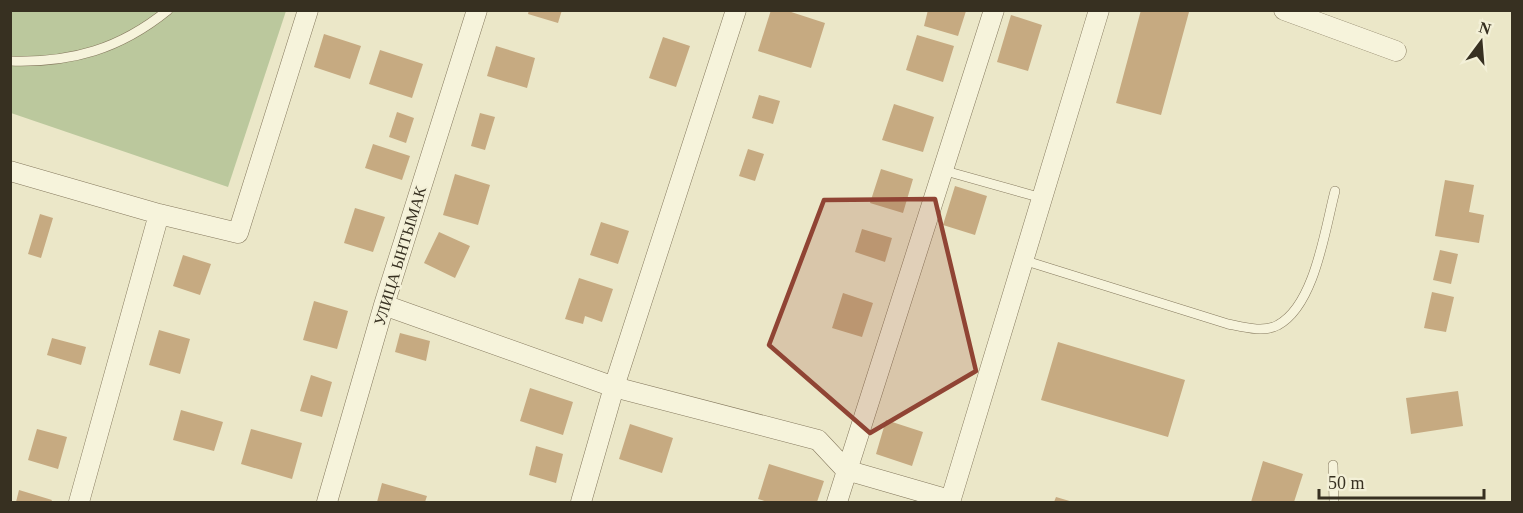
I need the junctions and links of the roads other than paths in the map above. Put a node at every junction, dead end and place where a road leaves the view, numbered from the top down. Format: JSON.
{"nodes":[{"id":1,"x":168,"y":10,"type":"edge"},
{"id":2,"x":308,"y":10,"type":"edge"},
{"id":3,"x":477,"y":10,"type":"edge"},
{"id":4,"x":736,"y":10,"type":"edge"},
{"id":5,"x":994,"y":10,"type":"edge"},
{"id":6,"x":1099,"y":10,"type":"edge"},
{"id":7,"x":1284,"y":10,"type":"edge"},
{"id":8,"x":1396,"y":51,"type":"dead end"},
{"id":9,"x":10,"y":60,"type":"edge"},
{"id":10,"x":942,"y":170,"type":"junction"},
{"id":11,"x":10,"y":171,"type":"edge"},
{"id":12,"x":1335,"y":191,"type":"dead end"},
{"id":13,"x":1042,"y":198,"type":"junction"},
{"id":14,"x":159,"y":214,"type":"junction"},
{"id":15,"x":1023,"y":260,"type":"junction"},
{"id":16,"x":384,"y":305,"type":"junction"},
{"id":17,"x":614,"y":387,"type":"junction"},
{"id":18,"x":1333,"y":465,"type":"dead end"},
{"id":19,"x":846,"y":470,"type":"junction"},
{"id":20,"x":950,"y":501,"type":"edge"},
{"id":21,"x":79,"y":502,"type":"edge"},
{"id":22,"x":327,"y":502,"type":"edge"},
{"id":23,"x":581,"y":502,"type":"edge"},
{"id":24,"x":837,"y":502,"type":"edge"},
{"id":25,"x":1334,"y":502,"type":"edge"}],
"edges":[{"from":1,"to":9,"type":"lane"},
{"from":2,"to":14,"type":"street"},
{"from":3,"to":16,"type":"street","name":"УЛИЦА ЫНТЫМАК"},
{"from":4,"to":17,"type":"street"},
{"from":5,"to":10,"type":"street"},
{"from":6,"to":13,"type":"street"},
{"from":7,"to":8,"type":"street"},
{"from":10,"to":13,"type":"lane"},
{"from":10,"to":19,"type":"street"},
{"from":11,"to":14,"type":"street"},
{"from":12,"to":15,"type":"lane"},
{"from":13,"to":15,"type":"street"},
{"from":14,"to":21,"type":"street"},
{"from":15,"to":20,"type":"street"},
{"from":16,"to":17,"type":"street"},
{"from":16,"to":22,"type":"street","name":"УЛИЦА ЫНТЫМАК"},
{"from":17,"to":19,"type":"street"},
{"from":17,"to":23,"type":"street"},
{"from":18,"to":25,"type":"lane"},
{"from":19,"to":20,"type":"street"},
{"from":19,"to":24,"type":"street"}]}
